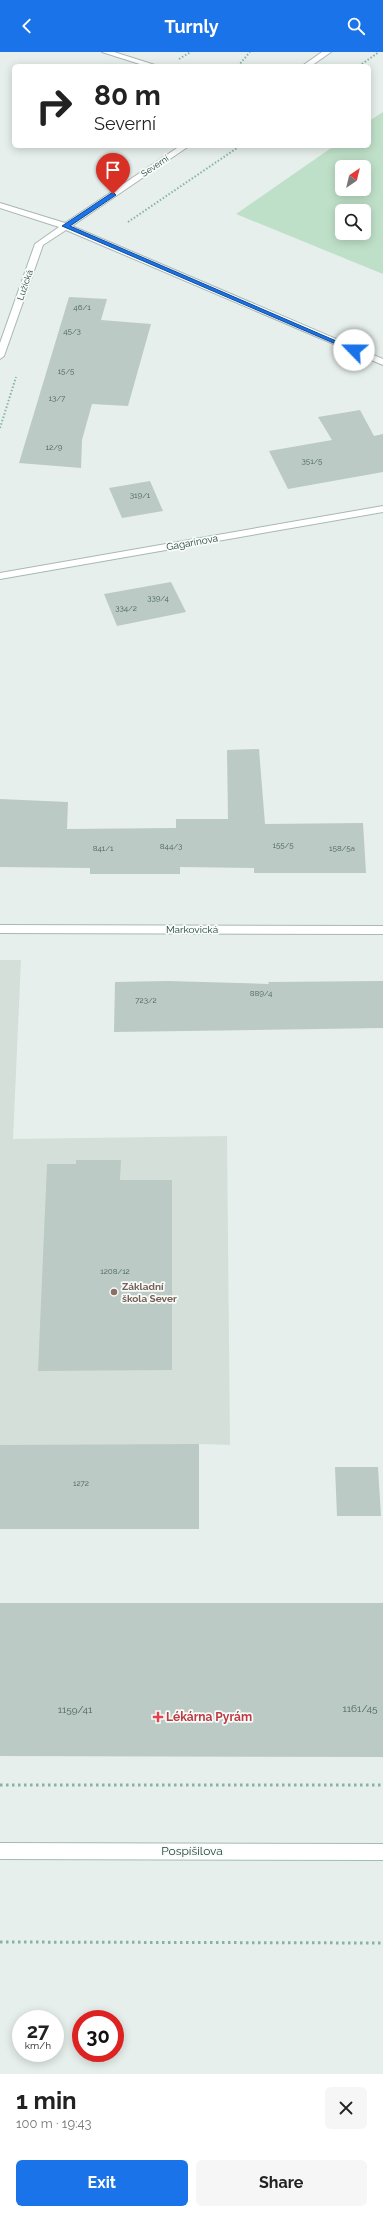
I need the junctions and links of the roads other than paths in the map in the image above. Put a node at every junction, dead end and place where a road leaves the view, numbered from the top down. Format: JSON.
{"nodes":[{"id":1,"x":106,"y":52,"type":"edge"},
{"id":2,"x":327,"y":52,"type":"edge"},
{"id":3,"x":147,"y":64,"type":"edge"},
{"id":4,"x":309,"y":64,"type":"edge"},
{"id":5,"x":182,"y":148,"type":"edge"},
{"id":6,"x":0,"y":205,"type":"edge"},
{"id":7,"x":65,"y":226,"type":"junction"},
{"id":8,"x":0,"y":356,"type":"edge"},
{"id":9,"x":383,"y":362,"type":"edge"},
{"id":10,"x":383,"y":509,"type":"edge"},
{"id":11,"x":0,"y":576,"type":"edge"},
{"id":12,"x":0,"y":929,"type":"edge"},
{"id":13,"x":383,"y":930,"type":"edge"},
{"id":14,"x":0,"y":1851,"type":"edge"},
{"id":15,"x":383,"y":1852,"type":"edge"}],
"edges":[{"from":1,"to":3,"type":"street"},
{"from":2,"to":4,"type":"street"},
{"from":5,"to":7,"type":"street","name":"Severní"},
{"from":6,"to":7,"type":"street"},
{"from":7,"to":8,"type":"street","name":"Lužická"},
{"from":7,"to":9,"type":"street"},
{"from":10,"to":11,"type":"street","name":"Gagarinova"},
{"from":12,"to":13,"type":"street","name":"Markovická"},
{"from":14,"to":15,"type":"street","name":"Pospíšilova"}]}
